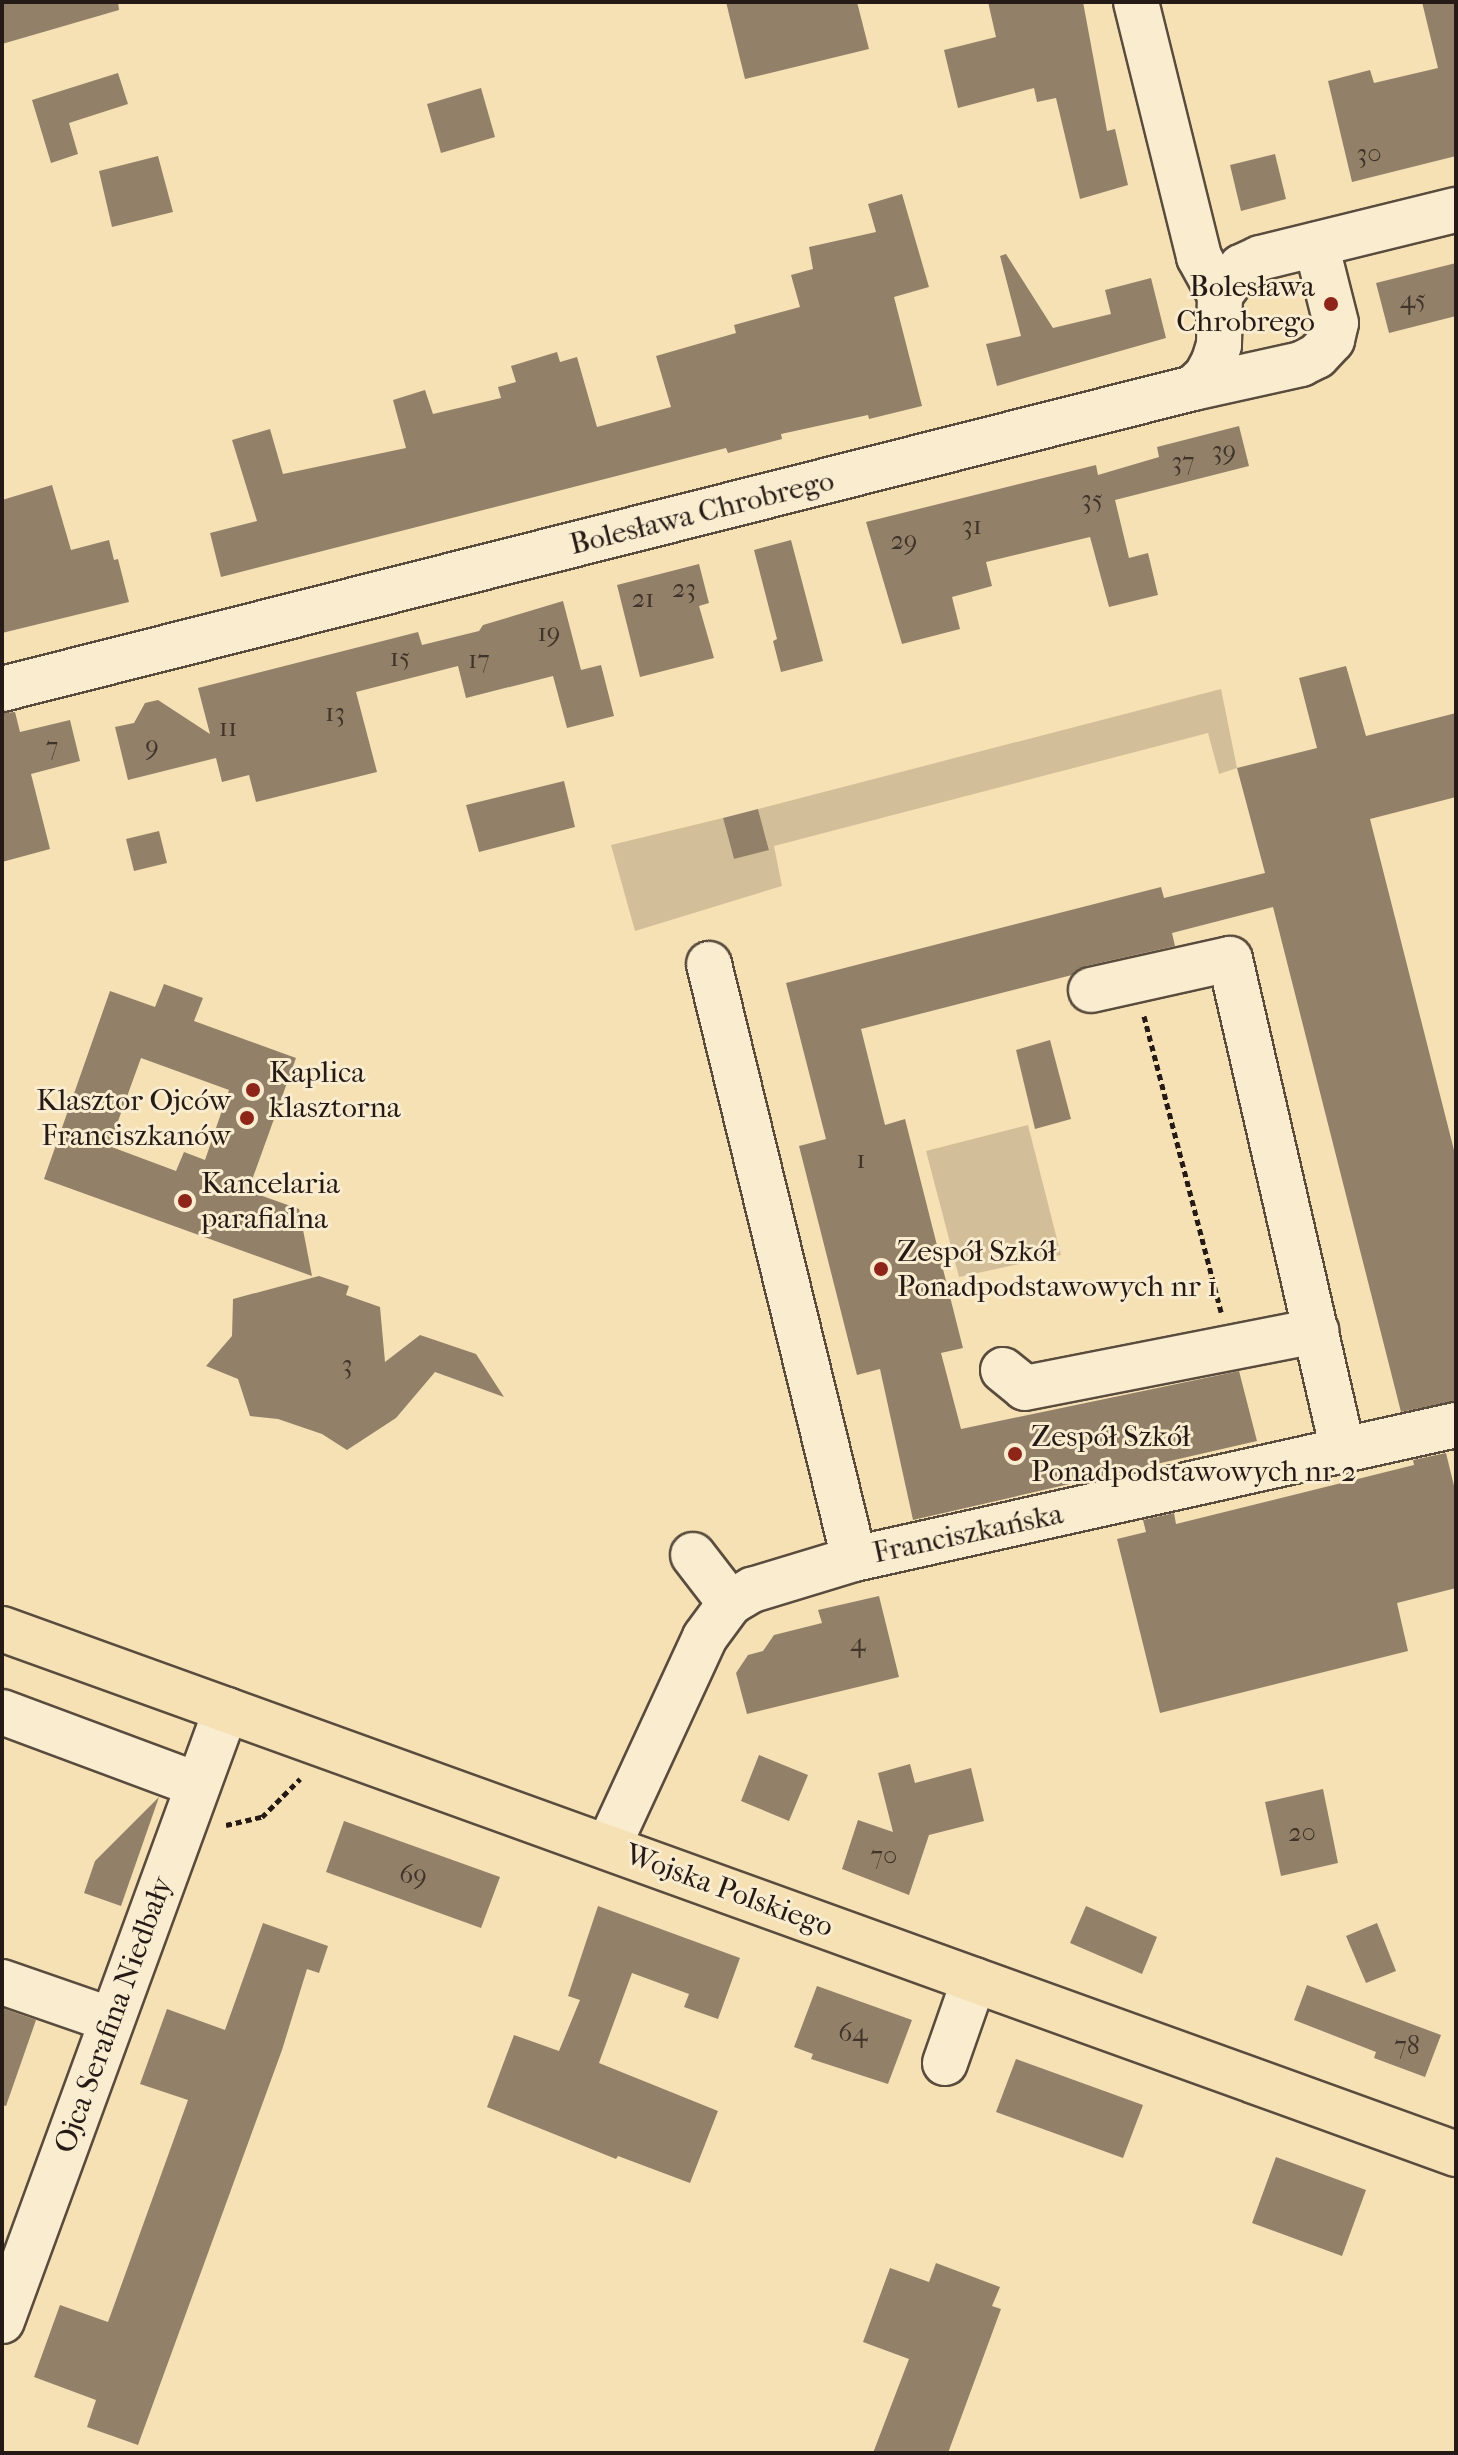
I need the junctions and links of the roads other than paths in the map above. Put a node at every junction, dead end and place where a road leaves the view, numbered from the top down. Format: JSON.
{"nodes":[{"id":1,"x":1136,"y":2,"type":"edge"},
{"id":2,"x":1456,"y":210,"type":"edge"},
{"id":3,"x":1316,"y":244,"type":"junction"},
{"id":4,"x":1220,"y":295,"type":"junction"},
{"id":5,"x":1193,"y":388,"type":"junction"},
{"id":6,"x":2,"y":689,"type":"edge"},
{"id":7,"x":709,"y":964,"type":"dead end"},
{"id":8,"x":1091,"y":990,"type":"dead end"},
{"id":9,"x":1316,"y":1331,"type":"junction"},
{"id":10,"x":1003,"y":1370,"type":"dead end"},
{"id":11,"x":1456,"y":1425,"type":"edge"},
{"id":12,"x":1343,"y":1451,"type":"junction"},
{"id":13,"x":693,"y":1555,"type":"dead end"},
{"id":14,"x":854,"y":1559,"type":"junction"},
{"id":15,"x":730,"y":1603,"type":"junction"},
{"id":16,"x":2,"y":1629,"type":"edge"},
{"id":17,"x":226,"y":1710,"type":"junction"},
{"id":18,"x":2,"y":1712,"type":"edge"},
{"id":19,"x":198,"y":1785,"type":"junction"},
{"id":20,"x":608,"y":1847,"type":"junction"},
{"id":21,"x":974,"y":1980,"type":"junction"},
{"id":22,"x":2,"y":1982,"type":"edge"},
{"id":23,"x":112,"y":2020,"type":"junction"},
{"id":24,"x":945,"y":2063,"type":"dead end"},
{"id":25,"x":1456,"y":2154,"type":"edge"},
{"id":26,"x":5,"y":2301,"type":"edge"}],
"edges":[{"from":1,"to":4,"type":"street"},
{"from":2,"to":3,"type":"street"},
{"from":3,"to":4,"type":"street"},
{"from":3,"to":5,"type":"street","name":"Bolesława Chrobrego"},
{"from":4,"to":5,"type":"street"},
{"from":5,"to":6,"type":"street","name":"Bolesława Chrobrego"},
{"from":7,"to":14,"type":"street","name":"Franciszkańska"},
{"from":8,"to":9,"type":"street"},
{"from":9,"to":10,"type":"street"},
{"from":9,"to":12,"type":"street"},
{"from":11,"to":12,"type":"street","name":"Franciszkańska"},
{"from":12,"to":14,"type":"street","name":"Franciszkańska"},
{"from":13,"to":15,"type":"street"},
{"from":14,"to":15,"type":"street","name":"Franciszkańska"},
{"from":15,"to":20,"type":"street","name":"Franciszkańska"},
{"from":16,"to":17,"type":"main road","name":"Wojska Polskiego"},
{"from":17,"to":19,"type":"street","name":"Ojca Serafina Niedbały"},
{"from":17,"to":20,"type":"main road","name":"Wojska Polskiego"},
{"from":18,"to":19,"type":"street"},
{"from":19,"to":23,"type":"street","name":"Ojca Serafina Niedbały"},
{"from":20,"to":21,"type":"main road","name":"Wojska Polskiego"},
{"from":21,"to":24,"type":"street"},
{"from":21,"to":25,"type":"main road","name":"Wojska Polskiego"},
{"from":22,"to":23,"type":"street"},
{"from":23,"to":26,"type":"street","name":"Ojca Serafina Niedbały"}]}
